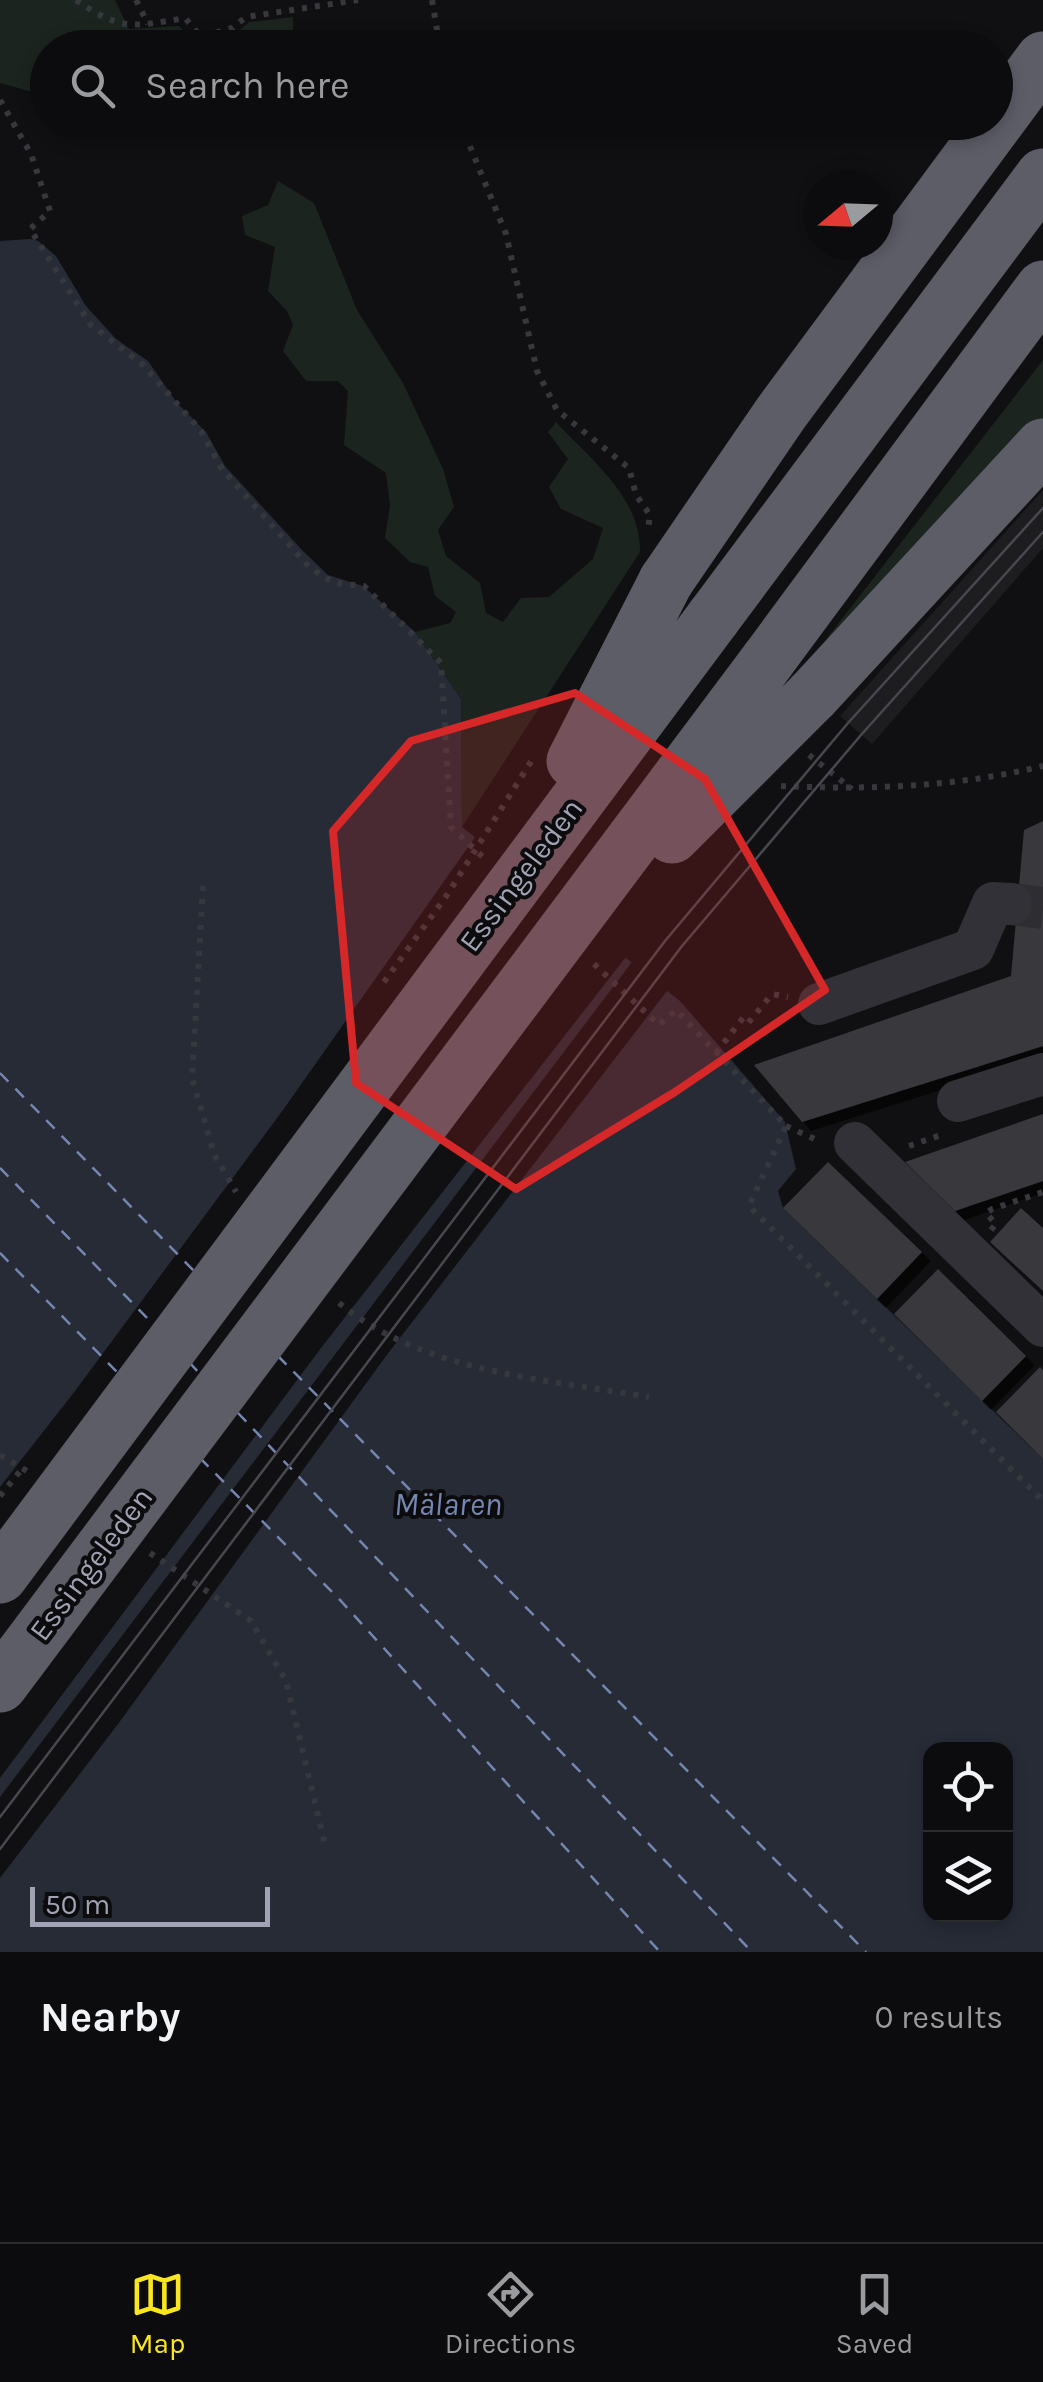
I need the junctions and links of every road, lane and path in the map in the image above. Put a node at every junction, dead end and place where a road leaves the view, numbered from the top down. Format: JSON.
{"nodes":[{"id":1,"x":76,"y":0,"type":"edge"},
{"id":2,"x":136,"y":0,"type":"edge"},
{"id":3,"x":356,"y":0,"type":"edge"},
{"id":4,"x":432,"y":0,"type":"edge"},
{"id":5,"x":148,"y":24,"type":"junction"},
{"id":6,"x":195,"y":30,"type":"edge"},
{"id":7,"x":225,"y":30,"type":"edge"},
{"id":8,"x":437,"y":30,"type":"edge"},
{"id":9,"x":1043,"y":59,"type":"edge"},
{"id":10,"x":0,"y":100,"type":"edge"},
{"id":11,"x":1013,"y":100,"type":"edge"},
{"id":12,"x":467,"y":140,"type":"edge"},
{"id":13,"x":983,"y":140,"type":"edge"},
{"id":14,"x":1043,"y":176,"type":"edge"},
{"id":15,"x":53,"y":264,"type":"dead end"},
{"id":16,"x":1043,"y":288,"type":"edge"},
{"id":17,"x":1043,"y":446,"type":"edge"},
{"id":18,"x":650,"y":515,"type":"dead end"},
{"id":19,"x":541,"y":745,"type":"dead end"},
{"id":20,"x":1043,"y":766,"type":"edge"},
{"id":21,"x":823,"y":767,"type":"dead end"},
{"id":22,"x":778,"y":786,"type":"dead end"},
{"id":23,"x":852,"y":789,"type":"junction"},
{"id":24,"x":503,"y":899,"type":"junction"},
{"id":25,"x":1011,"y":904,"type":"dead end"},
{"id":26,"x":538,"y":968,"type":"junction"},
{"id":27,"x":772,"y":994,"type":"dead end"},
{"id":28,"x":373,"y":997,"type":"dead end"},
{"id":29,"x":818,"y":1004,"type":"dead end"},
{"id":30,"x":716,"y":1053,"type":"dead end"},
{"id":31,"x":1043,"y":1074,"type":"edge"},
{"id":32,"x":956,"y":1116,"type":"joint"},
{"id":33,"x":786,"y":1126,"type":"dead end"},
{"id":34,"x":840,"y":1143,"type":"joint"},
{"id":35,"x":902,"y":1148,"type":"dead end"},
{"id":36,"x":241,"y":1177,"type":"dead end"},
{"id":37,"x":230,"y":1192,"type":"dead end"},
{"id":38,"x":1043,"y":1192,"type":"edge"},
{"id":39,"x":992,"y":1208,"type":"dead end"},
{"id":40,"x":1043,"y":1326,"type":"edge"},
{"id":41,"x":0,"y":1455,"type":"edge"},
{"id":42,"x":26,"y":1463,"type":"dead end"},
{"id":43,"x":30,"y":1472,"type":"dead end"},
{"id":44,"x":0,"y":1496,"type":"edge"},
{"id":45,"x":140,"y":1546,"type":"dead end"},
{"id":46,"x":0,"y":1576,"type":"edge"},
{"id":47,"x":0,"y":1685,"type":"edge"},
{"id":48,"x":326,"y":1849,"type":"dead end"}],
"edges":[{"from":1,"to":5,"type":"path"},
{"from":2,"to":5,"type":"path"},
{"from":3,"to":7,"type":"path"},
{"from":4,"to":8,"type":"path"},
{"from":5,"to":6,"type":"path"},
{"from":9,"to":11,"type":"highway","bridge":true},
{"from":10,"to":15,"type":"path"},
{"from":12,"to":18,"type":"path"},
{"from":13,"to":24,"type":"highway","bridge":true},
{"from":14,"to":24,"type":"highway","name":"Essingeleden","bridge":true},
{"from":16,"to":26,"type":"highway","name":"Essingeleden","bridge":true},
{"from":17,"to":26,"type":"highway","bridge":true},
{"from":19,"to":28,"type":"path","bridge":true},
{"from":20,"to":23,"type":"path"},
{"from":21,"to":23,"type":"path"},
{"from":22,"to":23,"type":"path"},
{"from":24,"to":46,"type":"highway","name":"Essingeleden","bridge":true},
{"from":25,"to":29,"type":"street"},
{"from":26,"to":47,"type":"highway","name":"Essingeleden","bridge":true},
{"from":27,"to":30,"type":"path"},
{"from":31,"to":32,"type":"street"},
{"from":32,"to":35,"type":"path"},
{"from":33,"to":34,"type":"path"},
{"from":34,"to":40,"type":"street"},
{"from":36,"to":37,"type":"path"},
{"from":38,"to":39,"type":"path"},
{"from":41,"to":43,"type":"path"},
{"from":42,"to":44,"type":"path","bridge":true},
{"from":45,"to":48,"type":"path"}]}
